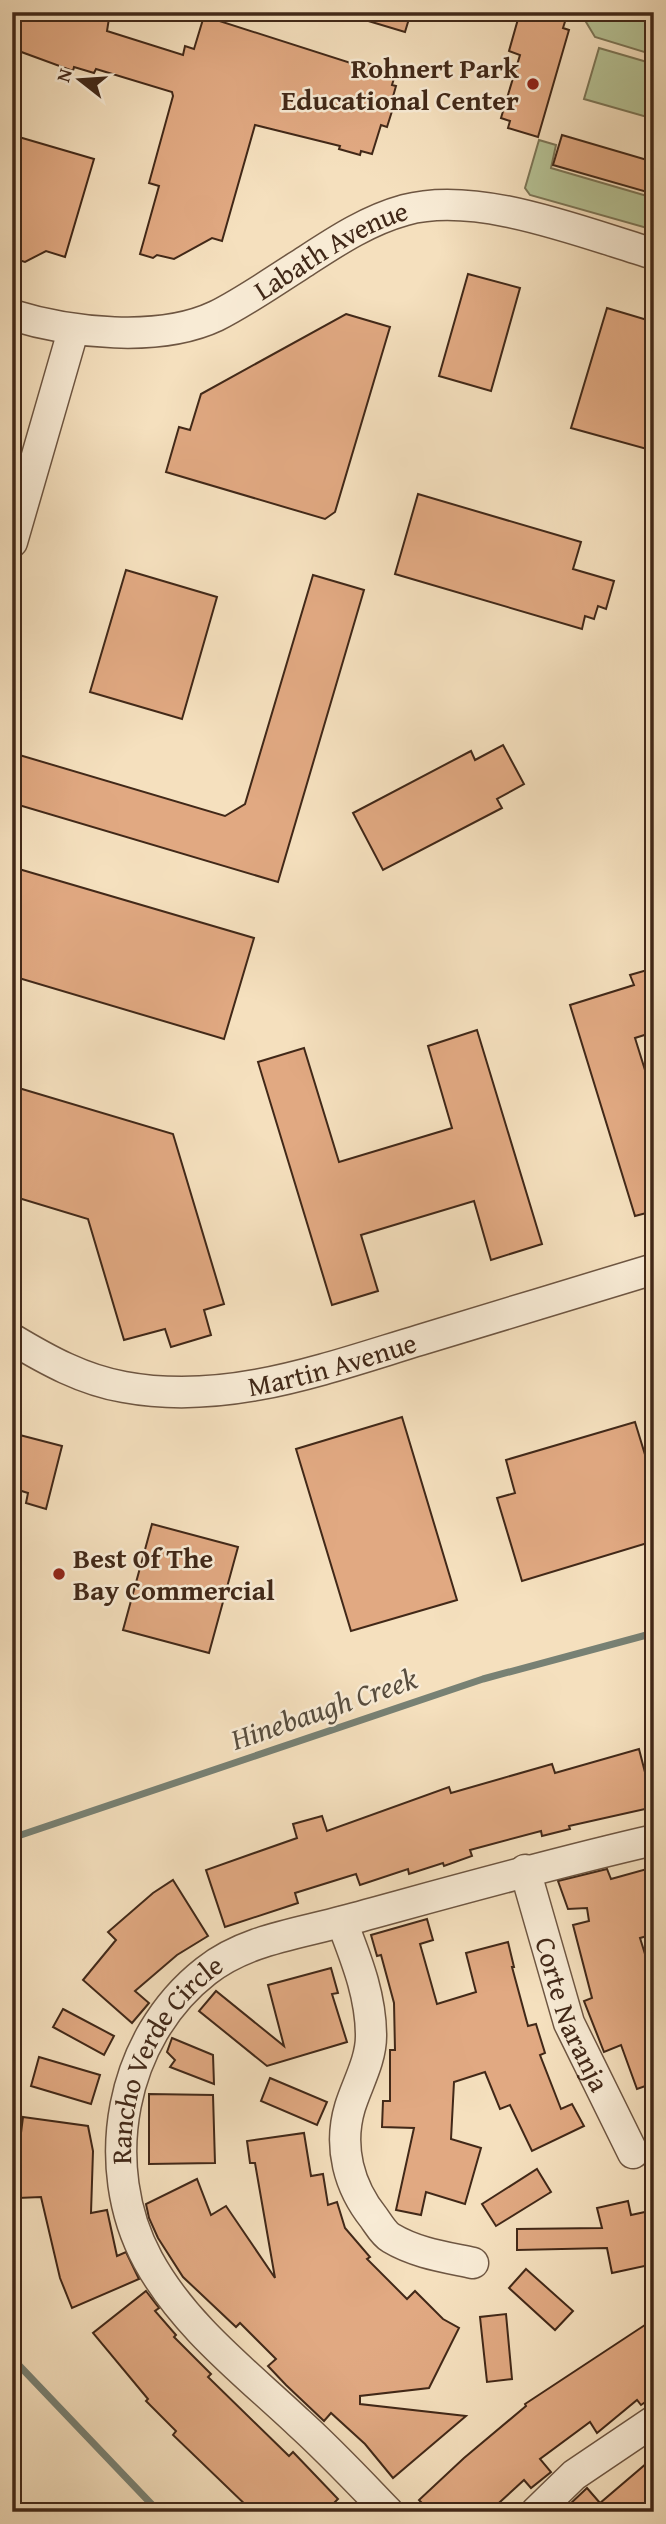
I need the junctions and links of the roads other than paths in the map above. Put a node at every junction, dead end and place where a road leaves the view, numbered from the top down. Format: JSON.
{"nodes":[{"id":1,"x":654,"y":254,"type":"edge"},
{"id":2,"x":12,"y":316,"type":"edge"},
{"id":3,"x":73,"y":331,"type":"junction"},
{"id":4,"x":12,"y":542,"type":"edge"},
{"id":5,"x":654,"y":1269,"type":"edge"},
{"id":6,"x":12,"y":1339,"type":"edge"},
{"id":7,"x":654,"y":1840,"type":"edge"},
{"id":8,"x":525,"y":1870,"type":"junction"},
{"id":9,"x":342,"y":1922,"type":"junction"},
{"id":10,"x":633,"y":2153,"type":"dead end"},
{"id":11,"x":473,"y":2263,"type":"dead end"},
{"id":12,"x":654,"y":2421,"type":"edge"},
{"id":13,"x":388,"y":2512,"type":"edge"},
{"id":14,"x":536,"y":2512,"type":"edge"}],
"edges":[{"from":1,"to":3,"type":"street","name":"Labath Avenue"},
{"from":2,"to":3,"type":"street","name":"Labath Avenue"},
{"from":3,"to":4,"type":"street"},
{"from":5,"to":6,"type":"street","name":"Martin Avenue"},
{"from":7,"to":8,"type":"street","name":"Rancho Verde Circle"},
{"from":8,"to":9,"type":"street","name":"Rancho Verde Circle"},
{"from":8,"to":10,"type":"street","name":"Corte Naranja"},
{"from":9,"to":11,"type":"street"},
{"from":9,"to":13,"type":"street","name":"Rancho Verde Circle"},
{"from":12,"to":14,"type":"street"}]}
